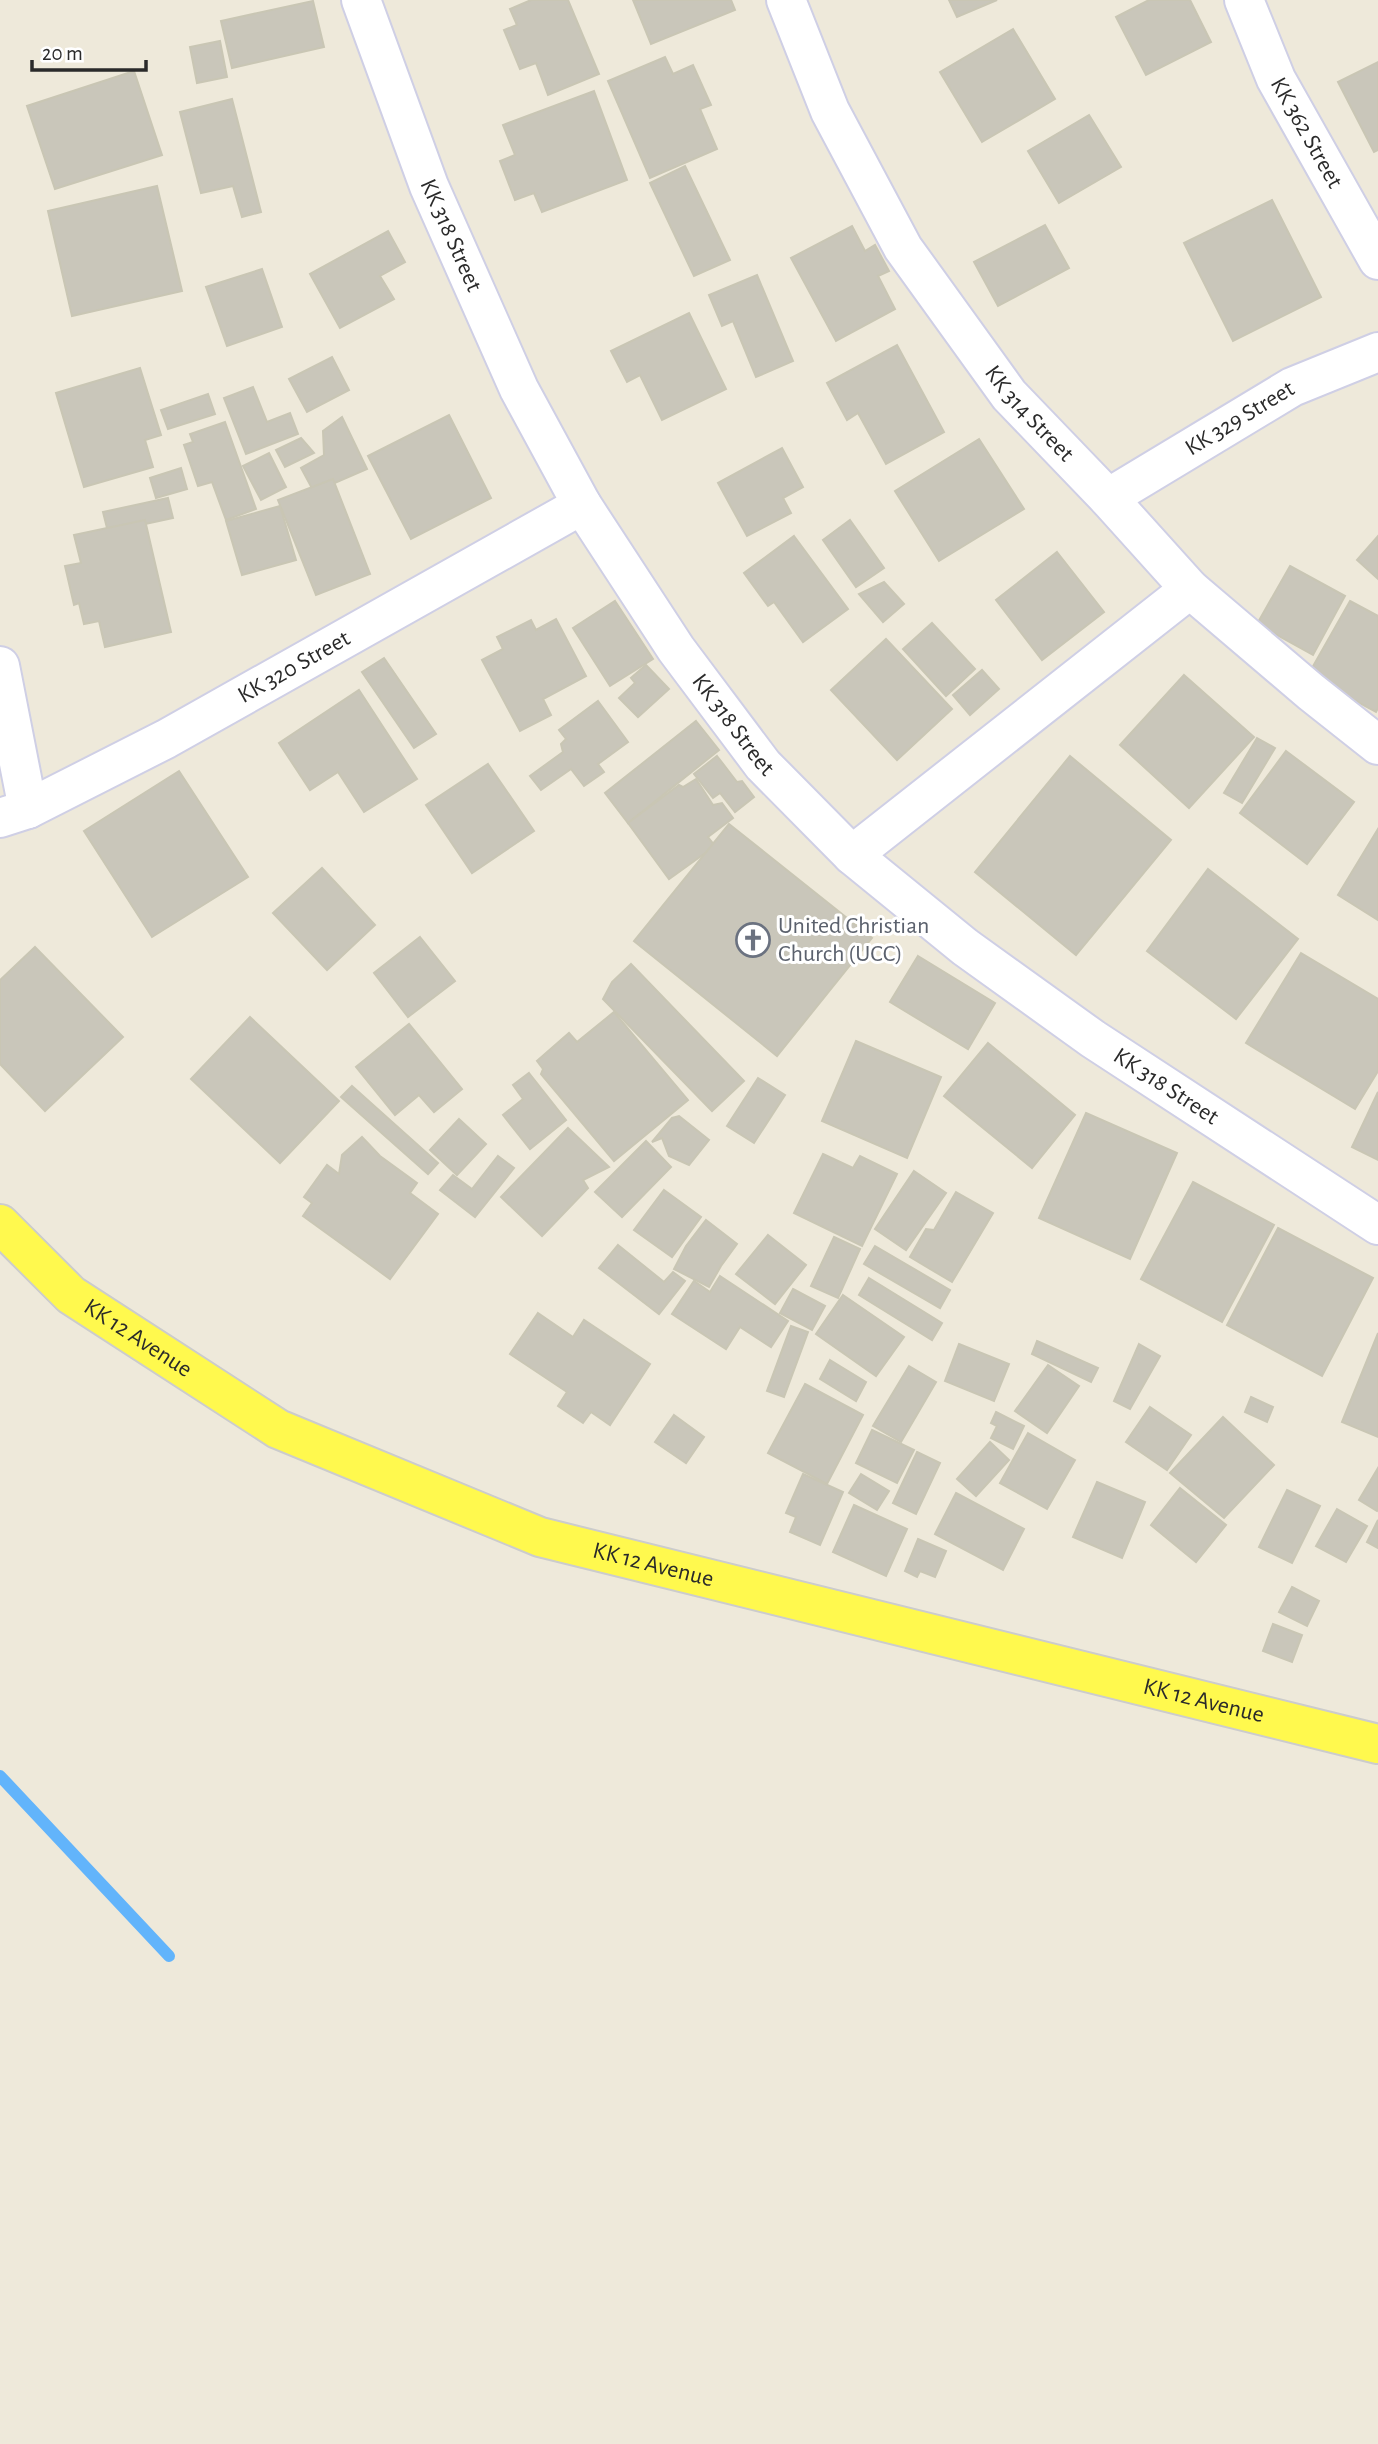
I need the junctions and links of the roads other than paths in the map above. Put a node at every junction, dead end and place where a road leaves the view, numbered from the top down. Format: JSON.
{"nodes":[{"id":1,"x":361,"y":0,"type":"edge"},
{"id":2,"x":786,"y":0,"type":"edge"},
{"id":3,"x":1244,"y":0,"type":"edge"},
{"id":4,"x":1378,"y":260,"type":"edge"},
{"id":5,"x":1378,"y":352,"type":"edge"},
{"id":6,"x":1108,"y":498,"type":"junction"},
{"id":7,"x":582,"y":505,"type":"junction"},
{"id":8,"x":1190,"y":589,"type":"junction"},
{"id":9,"x":0,"y":666,"type":"edge"},
{"id":10,"x":1378,"y":745,"type":"edge"},
{"id":11,"x":14,"y":814,"type":"edge"},
{"id":12,"x":852,"y":855,"type":"junction"},
{"id":13,"x":0,"y":1224,"type":"edge"},
{"id":14,"x":1378,"y":1225,"type":"edge"},
{"id":15,"x":1378,"y":1744,"type":"edge"}],
"edges":[{"from":1,"to":7,"type":"street","name":"KK 318 Street"},
{"from":2,"to":6,"type":"street","name":"KK 314 Street"},
{"from":3,"to":4,"type":"street","name":"KK 362 Street"},
{"from":5,"to":6,"type":"street","name":"KK 329 Street"},
{"from":6,"to":8,"type":"street","name":"KK 314 Street"},
{"from":7,"to":11,"type":"street","name":"KK 320 Street"},
{"from":7,"to":12,"type":"street","name":"KK 318 Street"},
{"from":8,"to":10,"type":"street","name":"KK 314 Street"},
{"from":8,"to":12,"type":"street"},
{"from":9,"to":11,"type":"street"},
{"from":12,"to":14,"type":"street","name":"KK 318 Street"},
{"from":13,"to":15,"type":"main road","name":"KK 12 Avenue"}]}
